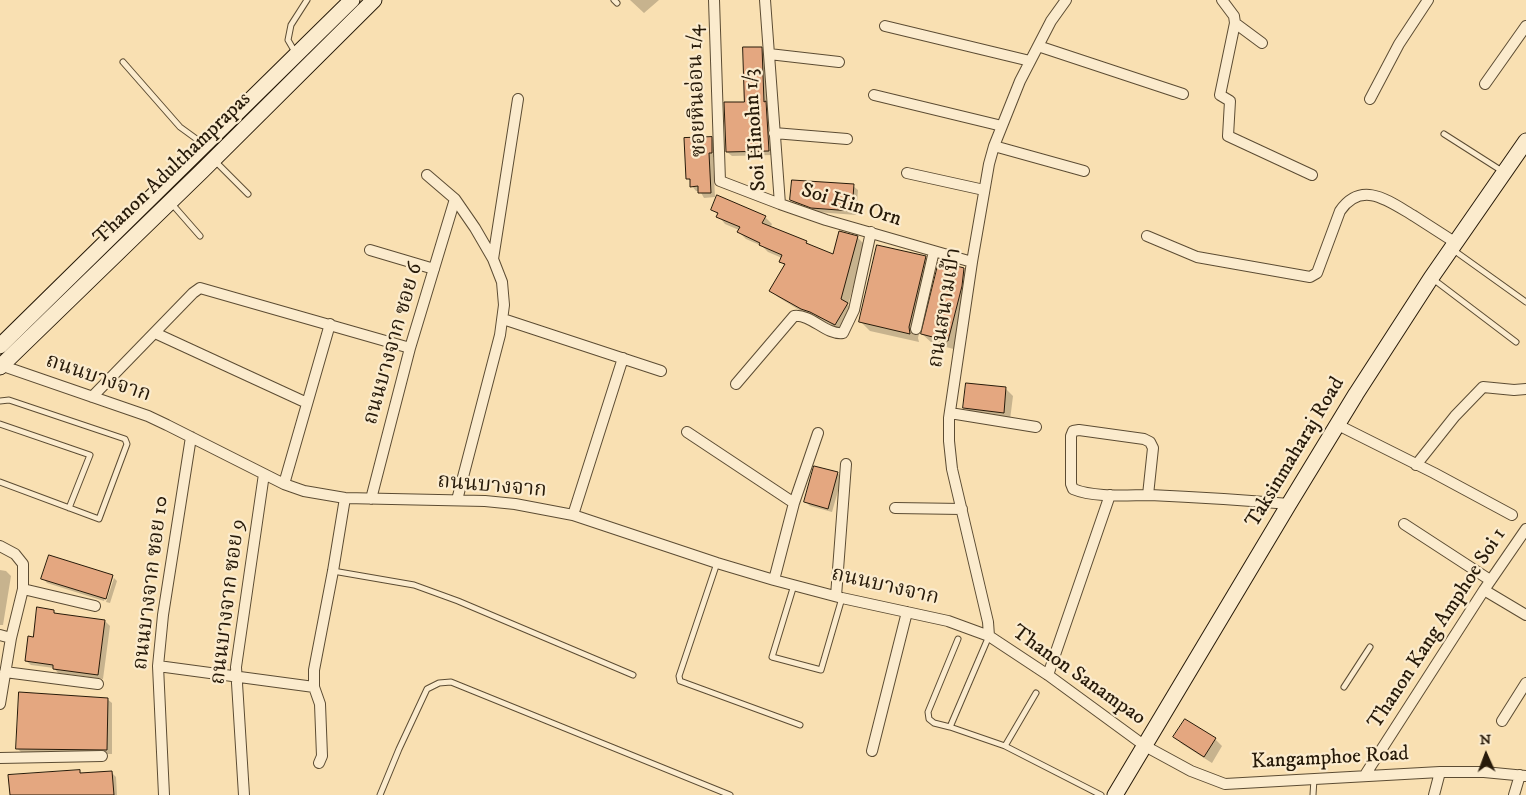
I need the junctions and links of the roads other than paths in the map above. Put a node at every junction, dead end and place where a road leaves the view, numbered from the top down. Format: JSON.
{"nodes":[{"id":1,"x":307,"y":0,"type":"edge"},
{"id":2,"x":352,"y":0,"type":"edge"},
{"id":3,"x":374,"y":0,"type":"edge"},
{"id":4,"x":714,"y":0,"type":"edge"},
{"id":5,"x":764,"y":0,"type":"edge"},
{"id":6,"x":1066,"y":0,"type":"edge"},
{"id":7,"x":1222,"y":0,"type":"edge"},
{"id":8,"x":1428,"y":0,"type":"edge"},
{"id":9,"x":1235,"y":23,"type":"junction"},
{"id":10,"x":337,"y":26,"type":"junction"},
{"id":11,"x":885,"y":26,"type":"dead end"},
{"id":12,"x":1526,"y":26,"type":"edge"},
{"id":13,"x":1262,"y":43,"type":"dead end"},
{"id":14,"x":1038,"y":46,"type":"junction"},
{"id":15,"x":769,"y":54,"type":"junction"},
{"id":16,"x":296,"y":55,"type":"junction"},
{"id":17,"x":1030,"y":61,"type":"junction"},
{"id":18,"x":123,"y":62,"type":"dead end"},
{"id":19,"x":839,"y":62,"type":"dead end"},
{"id":20,"x":1485,"y":84,"type":"dead end"},
{"id":21,"x":1183,"y":94,"type":"dead end"},
{"id":22,"x":874,"y":95,"type":"dead end"},
{"id":23,"x":1370,"y":98,"type":"dead end"},
{"id":24,"x":518,"y":99,"type":"dead end"},
{"id":25,"x":1002,"y":126,"type":"junction"},
{"id":26,"x":774,"y":133,"type":"junction"},
{"id":27,"x":1444,"y":134,"type":"dead end"},
{"id":28,"x":846,"y":139,"type":"dead end"},
{"id":29,"x":1526,"y":141,"type":"edge"},
{"id":30,"x":205,"y":145,"type":"junction"},
{"id":31,"x":994,"y":146,"type":"junction"},
{"id":32,"x":214,"y":159,"type":"junction"},
{"id":33,"x":1084,"y":171,"type":"dead end"},
{"id":34,"x":908,"y":173,"type":"dead end"},
{"id":35,"x":1504,"y":173,"type":"junction"},
{"id":36,"x":427,"y":175,"type":"dead end"},
{"id":37,"x":1312,"y":175,"type":"dead end"},
{"id":38,"x":720,"y":181,"type":"joint"},
{"id":39,"x":984,"y":190,"type":"junction"},
{"id":40,"x":248,"y":194,"type":"dead end"},
{"id":41,"x":455,"y":199,"type":"junction"},
{"id":42,"x":170,"y":202,"type":"junction"},
{"id":43,"x":780,"y":204,"type":"junction"},
{"id":44,"x":871,"y":232,"type":"junction"},
{"id":45,"x":200,"y":236,"type":"dead end"},
{"id":46,"x":1147,"y":236,"type":"dead end"},
{"id":47,"x":1454,"y":246,"type":"junction"},
{"id":48,"x":370,"y":250,"type":"dead end"},
{"id":49,"x":934,"y":251,"type":"junction"},
{"id":50,"x":493,"y":259,"type":"junction"},
{"id":51,"x":972,"y":262,"type":"junction"},
{"id":52,"x":434,"y":269,"type":"junction"},
{"id":53,"x":1431,"y":278,"type":"junction"},
{"id":54,"x":1526,"y":302,"type":"edge"},
{"id":55,"x":502,"y":319,"type":"junction"},
{"id":56,"x":330,"y":324,"type":"junction"},
{"id":57,"x":916,"y":329,"type":"dead end"},
{"id":58,"x":155,"y":333,"type":"junction"},
{"id":59,"x":1516,"y":342,"type":"dead end"},
{"id":60,"x":0,"y":346,"type":"edge"},
{"id":61,"x":410,"y":348,"type":"junction"},
{"id":62,"x":623,"y":358,"type":"junction"},
{"id":63,"x":0,"y":366,"type":"edge"},
{"id":64,"x":661,"y":371,"type":"dead end"},
{"id":65,"x":736,"y":384,"type":"dead end"},
{"id":66,"x":1526,"y":389,"type":"edge"},
{"id":67,"x":92,"y":397,"type":"junction"},
{"id":68,"x":0,"y":401,"type":"edge"},
{"id":69,"x":307,"y":403,"type":"junction"},
{"id":70,"x":950,"y":413,"type":"junction"},
{"id":71,"x":0,"y":424,"type":"edge"},
{"id":72,"x":1338,"y":424,"type":"junction"},
{"id":73,"x":1036,"y":427,"type":"dead end"},
{"id":74,"x":687,"y":432,"type":"dead end"},
{"id":75,"x":818,"y":433,"type":"dead end"},
{"id":76,"x":191,"y":437,"type":"junction"},
{"id":77,"x":846,"y":464,"type":"dead end"},
{"id":78,"x":1416,"y":465,"type":"junction"},
{"id":79,"x":264,"y":474,"type":"junction"},
{"id":80,"x":0,"y":482,"type":"edge"},
{"id":81,"x":284,"y":484,"type":"junction"},
{"id":82,"x":1110,"y":495,"type":"junction"},
{"id":83,"x":1148,"y":495,"type":"junction"},
{"id":84,"x":345,"y":498,"type":"junction"},
{"id":85,"x":371,"y":499,"type":"junction"},
{"id":86,"x":457,"y":500,"type":"junction"},
{"id":87,"x":794,"y":503,"type":"junction"},
{"id":88,"x":1289,"y":504,"type":"junction"},
{"id":89,"x":69,"y":508,"type":"junction"},
{"id":90,"x":895,"y":508,"type":"dead end"},
{"id":91,"x":962,"y":509,"type":"junction"},
{"id":92,"x":573,"y":515,"type":"junction"},
{"id":93,"x":1512,"y":515,"type":"dead end"},
{"id":94,"x":1404,"y":524,"type":"dead end"},
{"id":95,"x":1526,"y":529,"type":"edge"},
{"id":96,"x":0,"y":546,"type":"edge"},
{"id":97,"x":716,"y":563,"type":"junction"},
{"id":98,"x":333,"y":571,"type":"junction"},
{"id":99,"x":774,"y":580,"type":"junction"},
{"id":100,"x":1490,"y":580,"type":"junction"},
{"id":101,"x":794,"y":585,"type":"junction"},
{"id":102,"x":23,"y":589,"type":"junction"},
{"id":103,"x":1484,"y":590,"type":"junction"},
{"id":104,"x":839,"y":597,"type":"junction"},
{"id":105,"x":95,"y":606,"type":"dead end"},
{"id":106,"x":906,"y":612,"type":"junction"},
{"id":107,"x":1526,"y":615,"type":"edge"},
{"id":108,"x":0,"y":635,"type":"edge"},
{"id":109,"x":989,"y":636,"type":"junction"},
{"id":110,"x":12,"y":638,"type":"junction"},
{"id":111,"x":958,"y":639,"type":"dead end"},
{"id":112,"x":1370,"y":647,"type":"dead end"},
{"id":113,"x":158,"y":666,"type":"junction"},
{"id":114,"x":5,"y":672,"type":"junction"},
{"id":115,"x":633,"y":675,"type":"dead end"},
{"id":116,"x":1048,"y":675,"type":"junction"},
{"id":117,"x":236,"y":676,"type":"junction"},
{"id":118,"x":1526,"y":683,"type":"edge"},
{"id":119,"x":98,"y":684,"type":"dead end"},
{"id":120,"x":314,"y":686,"type":"junction"},
{"id":121,"x":1344,"y":686,"type":"dead end"},
{"id":122,"x":1036,"y":693,"type":"dead end"},
{"id":123,"x":0,"y":704,"type":"edge"},
{"id":124,"x":1502,"y":721,"type":"dead end"},
{"id":125,"x":800,"y":726,"type":"dead end"},
{"id":126,"x":950,"y":727,"type":"junction"},
{"id":127,"x":1005,"y":746,"type":"junction"},
{"id":128,"x":1145,"y":746,"type":"junction"},
{"id":129,"x":872,"y":752,"type":"dead end"},
{"id":130,"x":102,"y":756,"type":"dead end"},
{"id":131,"x":0,"y":758,"type":"edge"},
{"id":132,"x":319,"y":763,"type":"dead end"},
{"id":133,"x":1440,"y":772,"type":"junction"},
{"id":134,"x":1365,"y":775,"type":"junction"},
{"id":135,"x":1523,"y":776,"type":"edge"},
{"id":136,"x":1314,"y":779,"type":"junction"},
{"id":137,"x":164,"y":795,"type":"edge"},
{"id":138,"x":244,"y":795,"type":"edge"},
{"id":139,"x":380,"y":795,"type":"edge"},
{"id":140,"x":730,"y":795,"type":"edge"},
{"id":141,"x":1113,"y":795,"type":"edge"},
{"id":142,"x":1313,"y":795,"type":"edge"},
{"id":143,"x":1434,"y":795,"type":"edge"},
{"id":144,"x":1514,"y":795,"type":"edge"}],
"edges":[{"from":1,"to":16,"type":"lane"},
{"from":2,"to":10,"type":"street","name":"Thanon Adulthamprapas"},
{"from":3,"to":10,"type":"street","name":"Thanon Adulthamprapas"},
{"from":4,"to":38,"type":"street","name":"ซอยหินอ่อน 1/4"},
{"from":5,"to":15,"type":"street","name":"Soi Hinohn 1/3"},
{"from":6,"to":14,"type":"street","name":"ถนนสนามเป้า"},
{"from":7,"to":9,"type":"street"},
{"from":8,"to":23,"type":"street"},
{"from":9,"to":13,"type":"street"},
{"from":9,"to":37,"type":"street"},
{"from":10,"to":16,"type":"street","name":"Thanon Adulthamprapas"},
{"from":10,"to":32,"type":"street","name":"Thanon Adulthamprapas"},
{"from":11,"to":17,"type":"street"},
{"from":12,"to":20,"type":"street"},
{"from":14,"to":17,"type":"street","name":"ถนนสนามเป้า"},
{"from":14,"to":21,"type":"street"},
{"from":15,"to":19,"type":"street"},
{"from":15,"to":26,"type":"street","name":"Soi Hinohn 1/3"},
{"from":16,"to":30,"type":"street","name":"Thanon Adulthamprapas"},
{"from":17,"to":25,"type":"street","name":"ถนนสนามเป้า"},
{"from":18,"to":30,"type":"lane"},
{"from":22,"to":25,"type":"street"},
{"from":24,"to":50,"type":"street"},
{"from":25,"to":31,"type":"street","name":"ถนนสนามเป้า"},
{"from":26,"to":28,"type":"street"},
{"from":26,"to":43,"type":"street","name":"Soi Hinohn 1/3"},
{"from":27,"to":35,"type":"lane"},
{"from":29,"to":35,"type":"street","name":"Taksinmaharaj Road"},
{"from":30,"to":60,"type":"street","name":"Thanon Adulthamprapas"},
{"from":31,"to":33,"type":"street"},
{"from":31,"to":39,"type":"street","name":"ถนนสนามเป้า"},
{"from":32,"to":40,"type":"lane"},
{"from":32,"to":42,"type":"street","name":"Thanon Adulthamprapas"},
{"from":34,"to":39,"type":"street"},
{"from":35,"to":47,"type":"street","name":"Taksinmaharaj Road"},
{"from":36,"to":41,"type":"street"},
{"from":38,"to":43,"type":"street","name":"Soi Hin Orn"},
{"from":39,"to":51,"type":"street","name":"ถนนสนามเป้า"},
{"from":41,"to":50,"type":"street"},
{"from":41,"to":52,"type":"street","name":"ถนนบางจาก ซอย 6"},
{"from":42,"to":45,"type":"lane"},
{"from":42,"to":63,"type":"street","name":"Thanon Adulthamprapas"},
{"from":43,"to":44,"type":"street","name":"Soi Hin Orn"},
{"from":44,"to":49,"type":"street","name":"Soi Hin Orn"},
{"from":44,"to":65,"type":"street"},
{"from":46,"to":47,"type":"street"},
{"from":47,"to":53,"type":"street","name":"Taksinmaharaj Road"},
{"from":47,"to":54,"type":"lane"},
{"from":48,"to":52,"type":"street"},
{"from":49,"to":51,"type":"street","name":"Soi Hin Orn"},
{"from":49,"to":57,"type":"street"},
{"from":50,"to":55,"type":"street"},
{"from":51,"to":70,"type":"street","name":"ถนนสนามเป้า"},
{"from":52,"to":61,"type":"street","name":"ถนนบางจาก ซอย 6"},
{"from":53,"to":59,"type":"lane"},
{"from":53,"to":72,"type":"street","name":"Taksinmaharaj Road"},
{"from":55,"to":62,"type":"street"},
{"from":55,"to":86,"type":"street"},
{"from":56,"to":58,"type":"street"},
{"from":56,"to":61,"type":"street"},
{"from":56,"to":69,"type":"street"},
{"from":58,"to":67,"type":"street"},
{"from":58,"to":69,"type":"street"},
{"from":61,"to":85,"type":"street","name":"ถนนบางจาก ซอย 6"},
{"from":62,"to":64,"type":"street"},
{"from":62,"to":92,"type":"street"},
{"from":63,"to":67,"type":"street","name":"ถนนบางจาก"},
{"from":66,"to":78,"type":"street"},
{"from":67,"to":76,"type":"street","name":"ถนนบางจาก"},
{"from":68,"to":89,"type":"lane"},
{"from":69,"to":81,"type":"street"},
{"from":70,"to":73,"type":"street"},
{"from":70,"to":91,"type":"street","name":"ถนนสนามเป้า"},
{"from":71,"to":89,"type":"lane"},
{"from":72,"to":78,"type":"street"},
{"from":72,"to":88,"type":"street","name":"Taksinmaharaj Road"},
{"from":74,"to":87,"type":"street"},
{"from":75,"to":87,"type":"street"},
{"from":76,"to":79,"type":"street","name":"ถนนบางจาก"},
{"from":76,"to":113,"type":"street","name":"ถนนบางจาก ซอย 10"},
{"from":77,"to":104,"type":"street"},
{"from":78,"to":93,"type":"street"},
{"from":79,"to":81,"type":"street","name":"ถนนบางจาก"},
{"from":79,"to":117,"type":"street","name":"ถนนบางจาก ซอย 9"},
{"from":80,"to":89,"type":"lane"},
{"from":81,"to":84,"type":"street","name":"ถนนบางจาก"},
{"from":82,"to":83,"type":"street"},
{"from":82,"to":83,"type":"street"},
{"from":82,"to":116,"type":"street"},
{"from":83,"to":88,"type":"street"},
{"from":84,"to":85,"type":"street","name":"ถนนบางจาก"},
{"from":84,"to":98,"type":"street"},
{"from":85,"to":86,"type":"street","name":"ถนนบางจาก"},
{"from":86,"to":92,"type":"street","name":"ถนนบางจาก"},
{"from":87,"to":99,"type":"street"},
{"from":88,"to":128,"type":"street","name":"Taksinmaharaj Road"},
{"from":90,"to":91,"type":"street"},
{"from":91,"to":109,"type":"street","name":"ถนนสนามเป้า"},
{"from":92,"to":97,"type":"street","name":"ถนนบางจาก"},
{"from":94,"to":100,"type":"street"},
{"from":95,"to":100,"type":"street","name":"Thanon Kang Amphoe Soi 1"},
{"from":96,"to":102,"type":"street"},
{"from":97,"to":99,"type":"street","name":"ถนนบางจาก"},
{"from":97,"to":125,"type":"lane"},
{"from":98,"to":115,"type":"lane"},
{"from":98,"to":120,"type":"street"},
{"from":99,"to":101,"type":"street","name":"ถนนบางจาก"},
{"from":100,"to":103,"type":"street","name":"Thanon Kang Amphoe Soi 1"},
{"from":101,"to":104,"type":"street","name":"ถนนบางจาก"},
{"from":101,"to":104,"type":"lane"},
{"from":102,"to":105,"type":"street"},
{"from":102,"to":110,"type":"street"},
{"from":103,"to":107,"type":"street"},
{"from":103,"to":134,"type":"street","name":"Thanon Kang Amphoe Soi 1"},
{"from":104,"to":106,"type":"street","name":"ถนนบางจาก"},
{"from":106,"to":109,"type":"street","name":"ถนนบางจาก"},
{"from":106,"to":129,"type":"street"},
{"from":108,"to":110,"type":"street"},
{"from":109,"to":116,"type":"street","name":"Thanon Sanampao"},
{"from":109,"to":126,"type":"lane"},
{"from":110,"to":114,"type":"street"},
{"from":111,"to":126,"type":"lane"},
{"from":112,"to":121,"type":"lane"},
{"from":113,"to":117,"type":"street"},
{"from":113,"to":137,"type":"street","name":"ถนนบางจาก ซอย 10"},
{"from":114,"to":119,"type":"street"},
{"from":114,"to":123,"type":"street"},
{"from":116,"to":128,"type":"street","name":"Thanon Sanampao"},
{"from":117,"to":120,"type":"street"},
{"from":117,"to":138,"type":"street","name":"ถนนบางจาก ซอย 9"},
{"from":118,"to":124,"type":"street"},
{"from":120,"to":132,"type":"street"},
{"from":122,"to":127,"type":"lane"},
{"from":126,"to":127,"type":"lane"},
{"from":127,"to":141,"type":"lane"},
{"from":128,"to":136,"type":"street","name":"Kangamphoe Road"},
{"from":128,"to":141,"type":"street","name":"Taksinmaharaj Road"},
{"from":130,"to":131,"type":"street"},
{"from":133,"to":134,"type":"street","name":"Kangamphoe Road"},
{"from":133,"to":135,"type":"street","name":"Kangamphoe Road"},
{"from":133,"to":143,"type":"street"},
{"from":134,"to":136,"type":"street","name":"Kangamphoe Road"},
{"from":135,"to":144,"type":"street"},
{"from":136,"to":142,"type":"lane"},
{"from":139,"to":140,"type":"lane"}]}
